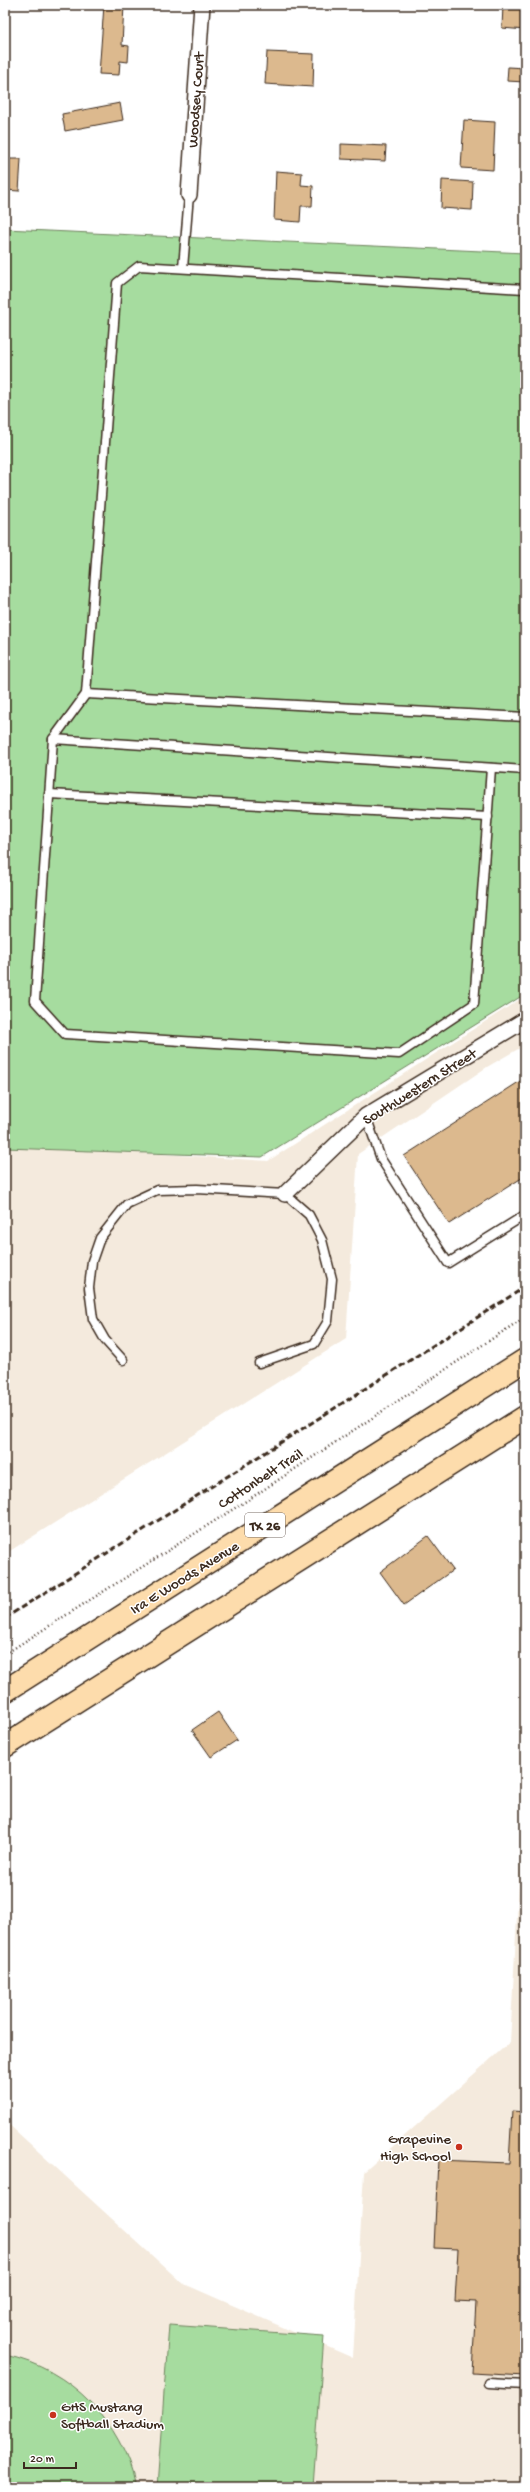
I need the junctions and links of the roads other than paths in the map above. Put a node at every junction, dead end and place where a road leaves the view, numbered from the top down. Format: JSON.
{"nodes":[{"id":1,"x":202,"y":5,"type":"edge"},
{"id":2,"x":189,"y":195,"type":"joint"},
{"id":3,"x":183,"y":268,"type":"junction"},
{"id":4,"x":525,"y":289,"type":"edge"},
{"id":5,"x":86,"y":694,"type":"junction"},
{"id":6,"x":525,"y":717,"type":"edge"},
{"id":7,"x":53,"y":739,"type":"junction"},
{"id":8,"x":491,"y":768,"type":"junction"},
{"id":9,"x":525,"y":770,"type":"edge"},
{"id":10,"x":49,"y":794,"type":"junction"},
{"id":11,"x":488,"y":817,"type":"junction"},
{"id":12,"x":525,"y":1020,"type":"edge"},
{"id":13,"x":366,"y":1116,"type":"junction"},
{"id":14,"x":285,"y":1194,"type":"junction"},
{"id":15,"x":525,"y":1215,"type":"edge"},
{"id":16,"x":123,"y":1360,"type":"dead end"},
{"id":17,"x":525,"y":1360,"type":"edge"},
{"id":18,"x":259,"y":1363,"type":"dead end"},
{"id":19,"x":525,"y":1417,"type":"edge"},
{"id":20,"x":5,"y":1691,"type":"edge"},
{"id":21,"x":5,"y":1746,"type":"edge"},
{"id":22,"x":489,"y":2383,"type":"dead end"},
{"id":23,"x":525,"y":2385,"type":"edge"}],
"edges":[{"from":1,"to":2,"type":"street","name":"Woodsey Court"},
{"from":2,"to":3,"type":"lane"},
{"from":3,"to":4,"type":"lane"},
{"from":3,"to":5,"type":"lane"},
{"from":5,"to":6,"type":"lane"},
{"from":5,"to":7,"type":"lane"},
{"from":7,"to":8,"type":"lane"},
{"from":7,"to":10,"type":"lane"},
{"from":8,"to":9,"type":"lane"},
{"from":8,"to":11,"type":"lane"},
{"from":10,"to":11,"type":"lane"},
{"from":10,"to":11,"type":"lane"},
{"from":12,"to":13,"type":"street","name":"Southwestern Street"},
{"from":13,"to":14,"type":"street","name":"Southwestern Street"},
{"from":13,"to":15,"type":"lane"},
{"from":14,"to":16,"type":"lane"},
{"from":14,"to":18,"type":"lane"},
{"from":17,"to":20,"type":"main road","name":"Ira E Woods Avenue","number":"TX 26"},
{"from":19,"to":21,"type":"main road"},
{"from":22,"to":23,"type":"lane"}]}
